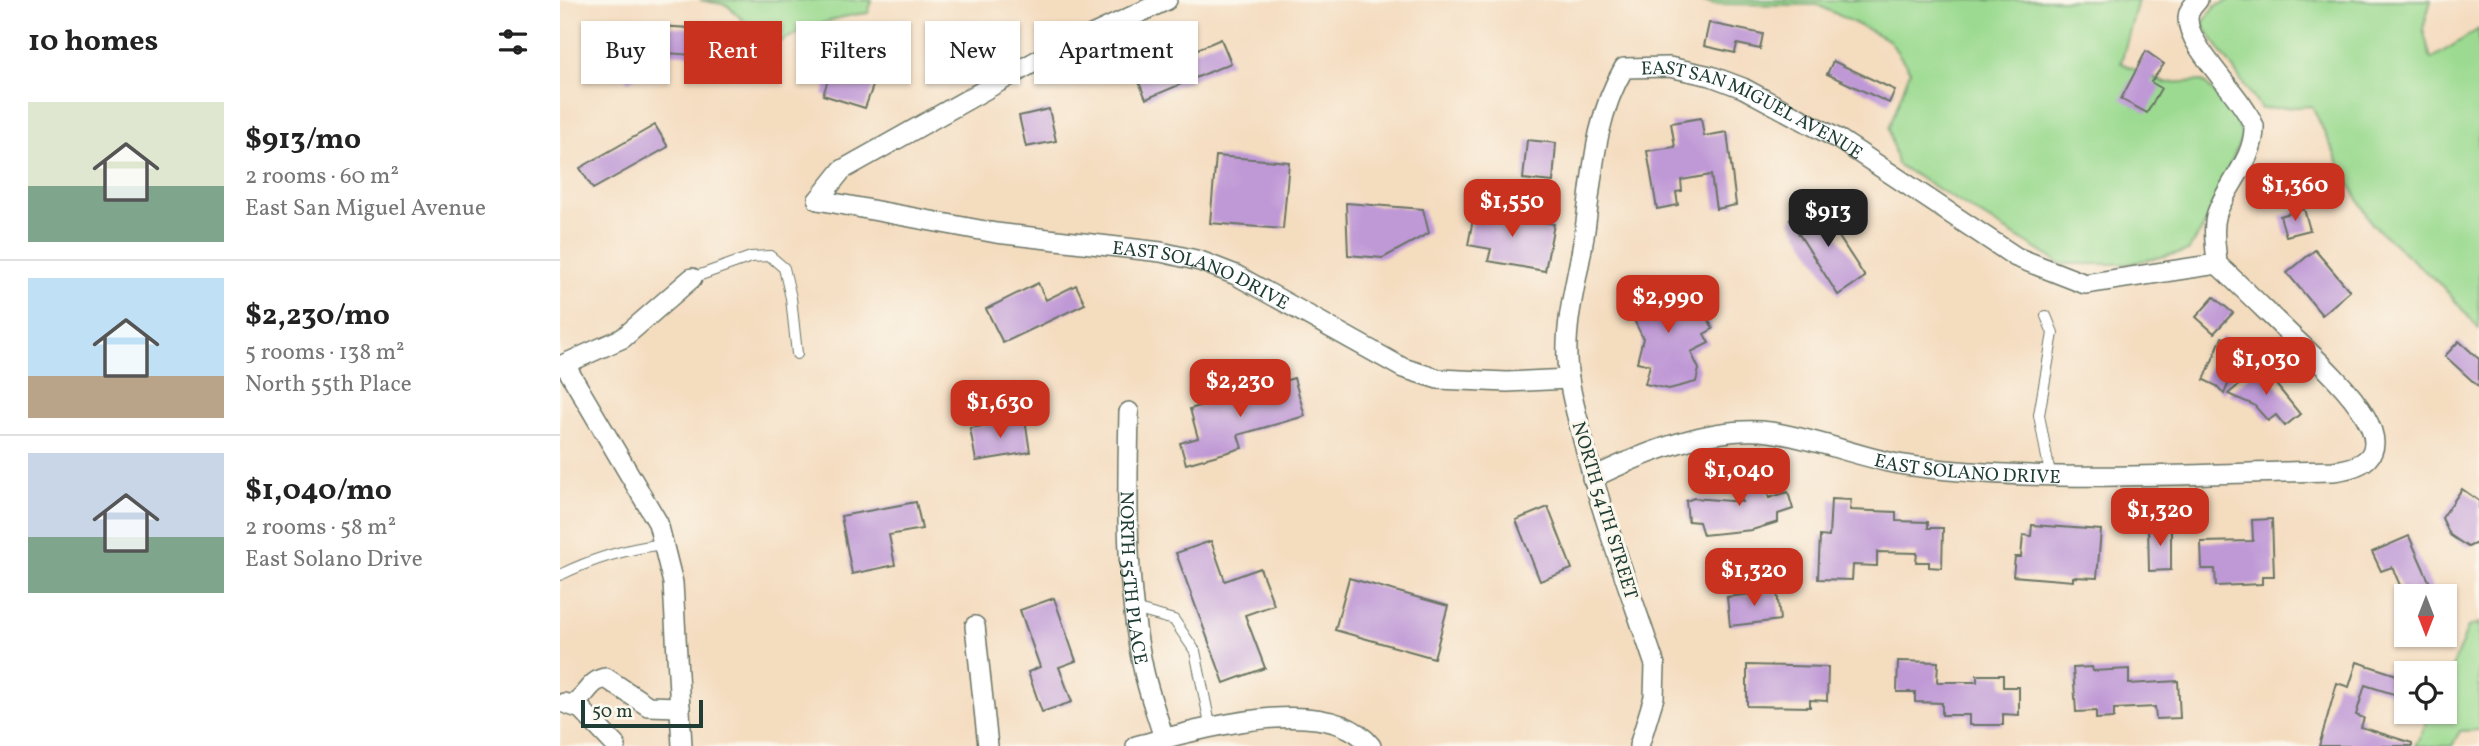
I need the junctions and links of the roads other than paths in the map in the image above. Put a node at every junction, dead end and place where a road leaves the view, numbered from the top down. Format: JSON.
{"nodes":[{"id":1,"x":1167,"y":0,"type":"edge"},
{"id":2,"x":2198,"y":0,"type":"edge"},
{"id":3,"x":1624,"y":68,"type":"joint"},
{"id":4,"x":2217,"y":264,"type":"junction"},
{"id":5,"x":692,"y":278,"type":"joint"},
{"id":6,"x":2046,"y":316,"type":"dead end"},
{"id":7,"x":797,"y":354,"type":"dead end"},
{"id":8,"x":563,"y":365,"type":"edge"},
{"id":9,"x":1569,"y":379,"type":"junction"},
{"id":10,"x":1129,"y":412,"type":"dead end"},
{"id":11,"x":2050,"y":474,"type":"junction"},
{"id":12,"x":1592,"y":478,"type":"junction"},
{"id":13,"x":663,"y":544,"type":"junction"},
{"id":14,"x":560,"y":575,"type":"edge"},
{"id":15,"x":1134,"y":609,"type":"junction"},
{"id":16,"x":975,"y":626,"type":"dead end"},
{"id":17,"x":566,"y":703,"type":"edge"},
{"id":18,"x":680,"y":708,"type":"junction"},
{"id":19,"x":1211,"y":730,"type":"junction"},
{"id":20,"x":1164,"y":739,"type":"junction"},
{"id":21,"x":615,"y":746,"type":"edge"},
{"id":22,"x":682,"y":746,"type":"edge"},
{"id":23,"x":988,"y":746,"type":"edge"},
{"id":24,"x":1136,"y":746,"type":"edge"},
{"id":25,"x":1371,"y":746,"type":"edge"},
{"id":26,"x":1639,"y":746,"type":"edge"}],
"edges":[{"from":1,"to":9,"type":"street","name":"EAST SOLANO DRIVE"},
{"from":2,"to":4,"type":"street"},
{"from":3,"to":4,"type":"street","name":"EAST SAN MIGUEL AVENUE"},
{"from":3,"to":9,"type":"street","name":"NORTH 54TH STREET"},
{"from":4,"to":11,"type":"street","name":"EAST SOLANO DRIVE"},
{"from":5,"to":7,"type":"lane"},
{"from":5,"to":8,"type":"street"},
{"from":6,"to":11,"type":"lane"},
{"from":8,"to":13,"type":"street"},
{"from":9,"to":12,"type":"street","name":"NORTH 54TH STREET"},
{"from":10,"to":15,"type":"street","name":"NORTH 55TH PLACE"},
{"from":11,"to":12,"type":"street","name":"EAST SOLANO DRIVE"},
{"from":12,"to":26,"type":"street","name":"NORTH 54TH STREET"},
{"from":13,"to":14,"type":"lane"},
{"from":13,"to":18,"type":"street"},
{"from":15,"to":19,"type":"lane"},
{"from":15,"to":20,"type":"street","name":"NORTH 55TH PLACE"},
{"from":16,"to":23,"type":"street"},
{"from":17,"to":18,"type":"street"},
{"from":17,"to":21,"type":"street"},
{"from":18,"to":22,"type":"street"},
{"from":19,"to":20,"type":"street"},
{"from":19,"to":25,"type":"street"},
{"from":20,"to":24,"type":"street"}]}
